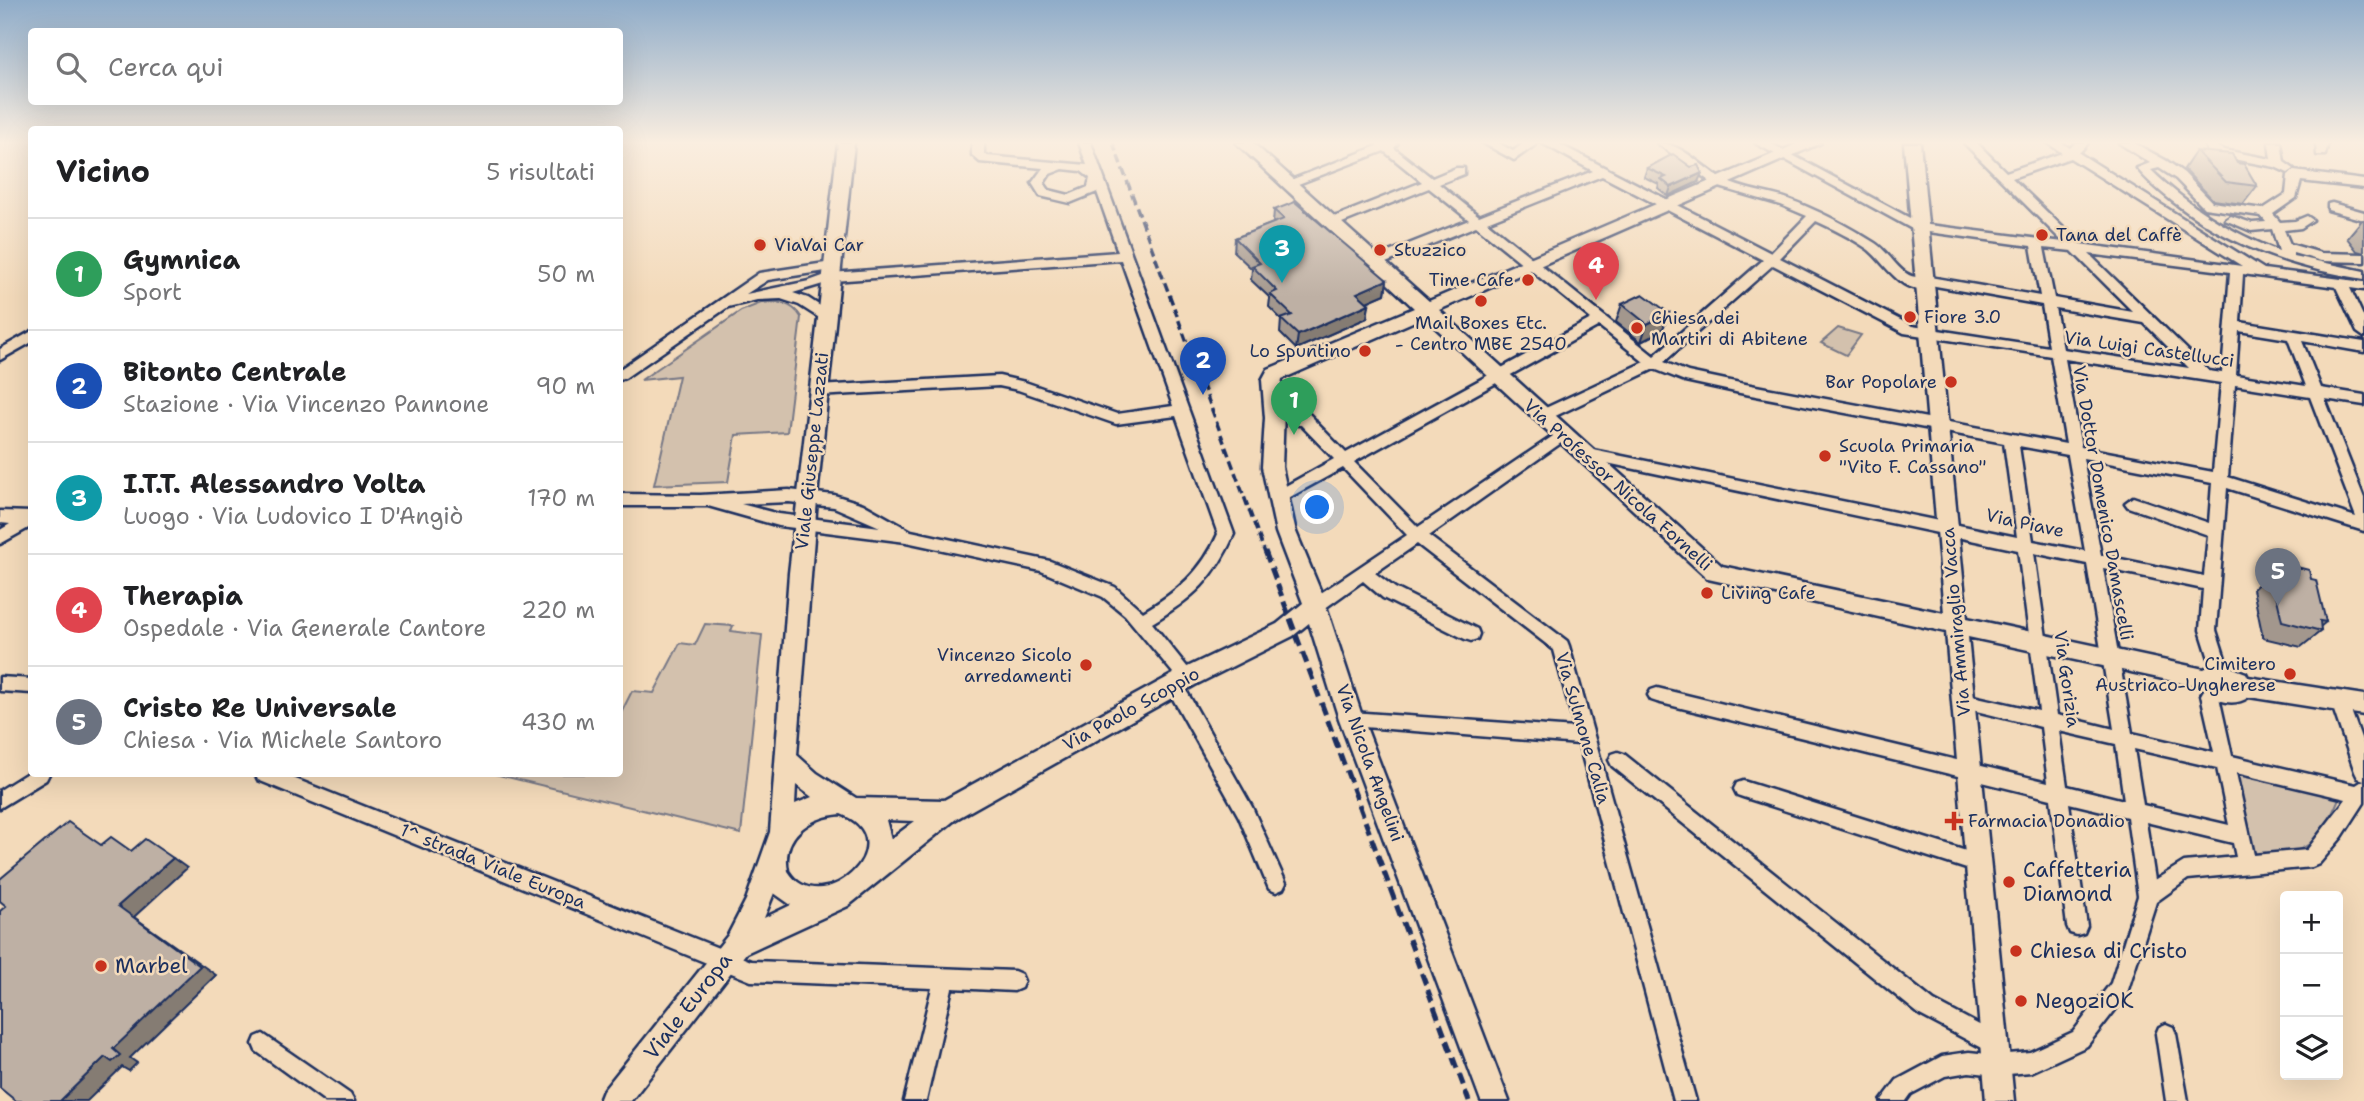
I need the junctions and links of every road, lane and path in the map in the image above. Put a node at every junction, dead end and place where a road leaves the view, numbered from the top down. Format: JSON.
{"nodes":[{"id":1,"x":840,"y":194,"type":"edge"},
{"id":2,"x":1046,"y":194,"type":"edge"},
{"id":3,"x":1085,"y":194,"type":"edge"},
{"id":4,"x":1102,"y":194,"type":"edge"},
{"id":5,"x":1302,"y":194,"type":"edge"},
{"id":6,"x":1401,"y":194,"type":"edge"},
{"id":7,"x":1443,"y":194,"type":"edge"},
{"id":8,"x":1545,"y":194,"type":"edge"},
{"id":9,"x":1647,"y":194,"type":"edge"},
{"id":10,"x":1695,"y":194,"type":"edge"},
{"id":11,"x":1760,"y":194,"type":"edge"},
{"id":12,"x":1857,"y":194,"type":"edge"},
{"id":13,"x":1915,"y":194,"type":"edge"},
{"id":14,"x":2022,"y":194,"type":"edge"},
{"id":15,"x":2136,"y":194,"type":"edge"},
{"id":16,"x":2172,"y":194,"type":"edge"},
{"id":17,"x":2196,"y":194,"type":"edge"},
{"id":18,"x":2293,"y":194,"type":"edge"},
{"id":19,"x":1670,"y":206,"type":"junction"},
{"id":20,"x":2223,"y":207,"type":"junction"},
{"id":21,"x":2332,"y":207,"type":"dead end"},
{"id":22,"x":2265,"y":213,"type":"junction"},
{"id":23,"x":1815,"y":215,"type":"junction"},
{"id":24,"x":2364,"y":216,"type":"edge"},
{"id":25,"x":2307,"y":219,"type":"dead end"},
{"id":26,"x":1477,"y":221,"type":"junction"},
{"id":27,"x":2231,"y":221,"type":"junction"},
{"id":28,"x":1333,"y":222,"type":"junction"},
{"id":29,"x":1919,"y":227,"type":"junction"},
{"id":30,"x":2217,"y":229,"type":"junction"},
{"id":31,"x":2207,"y":239,"type":"junction"},
{"id":32,"x":2281,"y":239,"type":"junction"},
{"id":33,"x":2037,"y":242,"type":"junction"},
{"id":34,"x":2307,"y":244,"type":"dead end"},
{"id":35,"x":2075,"y":247,"type":"junction"},
{"id":36,"x":1125,"y":256,"type":"junction"},
{"id":37,"x":2364,"y":258,"type":"edge"},
{"id":38,"x":1771,"y":260,"type":"junction"},
{"id":39,"x":1376,"y":262,"type":"junction"},
{"id":40,"x":1530,"y":265,"type":"junction"},
{"id":41,"x":2220,"y":267,"type":"junction"},
{"id":42,"x":2237,"y":270,"type":"junction"},
{"id":43,"x":832,"y":272,"type":"junction"},
{"id":44,"x":2263,"y":273,"type":"junction"},
{"id":45,"x":2364,"y":275,"type":"edge"},
{"id":46,"x":2285,"y":276,"type":"junction"},
{"id":47,"x":1924,"y":282,"type":"junction"},
{"id":48,"x":2341,"y":283,"type":"junction"},
{"id":49,"x":2364,"y":286,"type":"edge"},
{"id":50,"x":777,"y":292,"type":"junction"},
{"id":51,"x":2049,"y":302,"type":"junction"},
{"id":52,"x":1426,"y":309,"type":"junction"},
{"id":53,"x":716,"y":310,"type":"junction"},
{"id":54,"x":827,"y":316,"type":"junction"},
{"id":55,"x":2151,"y":320,"type":"junction"},
{"id":56,"x":1598,"y":321,"type":"junction"},
{"id":57,"x":2232,"y":325,"type":"junction"},
{"id":58,"x":2364,"y":332,"type":"edge"},
{"id":59,"x":1929,"y":335,"type":"junction"},
{"id":60,"x":2293,"y":335,"type":"junction"},
{"id":61,"x":28,"y":338,"type":"edge"},
{"id":62,"x":2364,"y":347,"type":"edge"},
{"id":63,"x":0,"y":355,"type":"edge"},
{"id":64,"x":2057,"y":355,"type":"junction"},
{"id":65,"x":1654,"y":363,"type":"junction"},
{"id":66,"x":623,"y":372,"type":"edge"},
{"id":67,"x":1498,"y":376,"type":"junction"},
{"id":68,"x":2206,"y":377,"type":"junction"},
{"id":69,"x":1273,"y":380,"type":"junction"},
{"id":70,"x":2226,"y":380,"type":"junction"},
{"id":71,"x":817,"y":391,"type":"junction"},
{"id":72,"x":2316,"y":393,"type":"junction"},
{"id":73,"x":2225,"y":396,"type":"junction"},
{"id":74,"x":2364,"y":400,"type":"edge"},
{"id":75,"x":1182,"y":410,"type":"junction"},
{"id":76,"x":1542,"y":416,"type":"junction"},
{"id":77,"x":1275,"y":418,"type":"junction"},
{"id":78,"x":1305,"y":420,"type":"junction"},
{"id":79,"x":1936,"y":425,"type":"junction"},
{"id":80,"x":1564,"y":436,"type":"junction"},
{"id":81,"x":2011,"y":439,"type":"junction"},
{"id":82,"x":2074,"y":451,"type":"junction"},
{"id":83,"x":1583,"y":453,"type":"junction"},
{"id":84,"x":1343,"y":461,"type":"junction"},
{"id":85,"x":2221,"y":480,"type":"junction"},
{"id":86,"x":806,"y":496,"type":"junction"},
{"id":87,"x":1278,"y":497,"type":"junction"},
{"id":88,"x":623,"y":500,"type":"edge"},
{"id":89,"x":708,"y":500,"type":"junction"},
{"id":90,"x":2133,"y":503,"type":"dead end"},
{"id":91,"x":0,"y":517,"type":"edge"},
{"id":92,"x":2364,"y":518,"type":"edge"},
{"id":93,"x":28,"y":520,"type":"edge"},
{"id":94,"x":28,"y":521,"type":"edge"},
{"id":95,"x":804,"y":524,"type":"junction"},
{"id":96,"x":2364,"y":525,"type":"edge"},
{"id":97,"x":1947,"y":527,"type":"junction"},
{"id":98,"x":2217,"y":532,"type":"junction"},
{"id":99,"x":1416,"y":535,"type":"junction"},
{"id":100,"x":906,"y":536,"type":"junction"},
{"id":101,"x":0,"y":538,"type":"edge"},
{"id":102,"x":2027,"y":543,"type":"junction"},
{"id":103,"x":2093,"y":557,"type":"junction"},
{"id":104,"x":1363,"y":572,"type":"junction"},
{"id":105,"x":2212,"y":584,"type":"junction"},
{"id":106,"x":1315,"y":606,"type":"junction"},
{"id":107,"x":1142,"y":621,"type":"junction"},
{"id":108,"x":1956,"y":626,"type":"junction"},
{"id":109,"x":1471,"y":634,"type":"dead end"},
{"id":110,"x":2041,"y":645,"type":"junction"},
{"id":111,"x":2112,"y":660,"type":"junction"},
{"id":112,"x":2217,"y":680,"type":"junction"},
{"id":113,"x":1181,"y":681,"type":"junction"},
{"id":114,"x":0,"y":684,"type":"edge"},
{"id":115,"x":28,"y":686,"type":"edge"},
{"id":116,"x":1657,"y":695,"type":"dead end"},
{"id":117,"x":1964,"y":701,"type":"junction"},
{"id":118,"x":2340,"y":702,"type":"junction"},
{"id":119,"x":2364,"y":705,"type":"edge"},
{"id":120,"x":1351,"y":719,"type":"junction"},
{"id":121,"x":2051,"y":721,"type":"junction"},
{"id":122,"x":1587,"y":737,"type":"junction"},
{"id":123,"x":2125,"y":739,"type":"junction"},
{"id":124,"x":785,"y":759,"type":"junction"},
{"id":125,"x":1618,"y":760,"type":"dead end"},
{"id":126,"x":2225,"y":762,"type":"junction"},
{"id":127,"x":1970,"y":771,"type":"junction"},
{"id":128,"x":2364,"y":772,"type":"edge"},
{"id":129,"x":35,"y":777,"type":"edge"},
{"id":130,"x":272,"y":777,"type":"edge"},
{"id":131,"x":1743,"y":789,"type":"dead end"},
{"id":132,"x":2362,"y":791,"type":"edge"},
{"id":133,"x":2061,"y":793,"type":"junction"},
{"id":134,"x":0,"y":800,"type":"edge"},
{"id":135,"x":850,"y":806,"type":"junction"},
{"id":136,"x":947,"y":811,"type":"junction"},
{"id":137,"x":2136,"y":811,"type":"junction"},
{"id":138,"x":782,"y":832,"type":"junction"},
{"id":139,"x":2242,"y":837,"type":"junction"},
{"id":140,"x":773,"y":861,"type":"junction"},
{"id":141,"x":1979,"y":864,"type":"junction"},
{"id":142,"x":2247,"y":864,"type":"junction"},
{"id":143,"x":873,"y":868,"type":"junction"},
{"id":144,"x":1276,"y":883,"type":"dead end"},
{"id":145,"x":2148,"y":896,"type":"junction"},
{"id":146,"x":832,"y":899,"type":"junction"},
{"id":147,"x":2077,"y":926,"type":"dead end"},
{"id":148,"x":729,"y":952,"type":"junction"},
{"id":149,"x":944,"y":979,"type":"junction"},
{"id":150,"x":1014,"y":981,"type":"dead end"},
{"id":151,"x":2166,"y":1034,"type":"dead end"},
{"id":152,"x":263,"y":1044,"type":"dead end"},
{"id":153,"x":1996,"y":1055,"type":"junction"},
{"id":154,"x":343,"y":1101,"type":"edge"},
{"id":155,"x":614,"y":1101,"type":"edge"},
{"id":156,"x":915,"y":1101,"type":"edge"},
{"id":157,"x":1496,"y":1101,"type":"edge"},
{"id":158,"x":1685,"y":1101,"type":"edge"},
{"id":159,"x":1892,"y":1101,"type":"edge"},
{"id":160,"x":2000,"y":1101,"type":"edge"},
{"id":161,"x":2177,"y":1101,"type":"edge"}],
"edges":[{"from":1,"to":43,"type":"street","name":"Viale Giuseppe Lazzati"},
{"from":2,"to":3,"type":"street"},
{"from":4,"to":36,"type":"street"},
{"from":5,"to":28,"type":"street","name":"Via Professor Nicola Fornelli"},
{"from":6,"to":28,"type":"street"},
{"from":7,"to":26,"type":"street"},
{"from":8,"to":26,"type":"street"},
{"from":9,"to":19,"type":"street","name":"Via Luigi Castellucci"},
{"from":10,"to":19,"type":"street"},
{"from":11,"to":23,"type":"street"},
{"from":12,"to":29,"type":"street"},
{"from":13,"to":29,"type":"street","name":"Via Ammiraglio Vacca"},
{"from":14,"to":35,"type":"street"},
{"from":15,"to":31,"type":"street"},
{"from":16,"to":30,"type":"street"},
{"from":17,"to":20,"type":"street"},
{"from":18,"to":22,"type":"street"},
{"from":19,"to":38,"type":"street","name":"Via Luigi Castellucci"},
{"from":19,"to":40,"type":"street"},
{"from":20,"to":22,"type":"street"},
{"from":20,"to":27,"type":"street"},
{"from":21,"to":24,"type":"street"},
{"from":22,"to":32,"type":"street"},
{"from":23,"to":38,"type":"street"},
{"from":23,"to":47,"type":"street"},
{"from":25,"to":32,"type":"street"},
{"from":26,"to":39,"type":"street"},
{"from":26,"to":40,"type":"street"},
{"from":27,"to":30,"type":"street"},
{"from":27,"to":32,"type":"street"},
{"from":28,"to":39,"type":"street","name":"Via Professor Nicola Fornelli"},
{"from":29,"to":33,"type":"street"},
{"from":29,"to":47,"type":"street","name":"Via Ammiraglio Vacca"},
{"from":30,"to":31,"type":"street"},
{"from":30,"to":32,"type":"street"},
{"from":31,"to":41,"type":"street"},
{"from":31,"to":44,"type":"street"},
{"from":32,"to":34,"type":"street"},
{"from":32,"to":37,"type":"street"},
{"from":32,"to":45,"type":"street"},
{"from":32,"to":46,"type":"street"},
{"from":33,"to":35,"type":"street"},
{"from":33,"to":51,"type":"street","name":"Via Dottor Domenico Damascelli"},
{"from":35,"to":41,"type":"street"},
{"from":35,"to":55,"type":"street"},
{"from":36,"to":43,"type":"street"},
{"from":36,"to":75,"type":"street"},
{"from":38,"to":59,"type":"street","name":"Via Luigi Castellucci"},
{"from":38,"to":65,"type":"street"},
{"from":39,"to":52,"type":"street","name":"Via Professor Nicola Fornelli"},
{"from":40,"to":52,"type":"street"},
{"from":40,"to":56,"type":"street"},
{"from":41,"to":42,"type":"street"},
{"from":42,"to":44,"type":"street"},
{"from":42,"to":57,"type":"street"},
{"from":43,"to":50,"type":"street"},
{"from":43,"to":53,"type":"street"},
{"from":43,"to":54,"type":"street","name":"Viale Giuseppe Lazzati"},
{"from":44,"to":46,"type":"street"},
{"from":46,"to":48,"type":"street"},
{"from":47,"to":51,"type":"street"},
{"from":47,"to":59,"type":"street","name":"Via Ammiraglio Vacca"},
{"from":48,"to":49,"type":"street"},
{"from":48,"to":58,"type":"street"},
{"from":50,"to":53,"type":"street"},
{"from":50,"to":54,"type":"street"},
{"from":51,"to":55,"type":"street"},
{"from":51,"to":64,"type":"street","name":"Via Dottor Domenico Damascelli"},
{"from":52,"to":67,"type":"street","name":"Via Professor Nicola Fornelli"},
{"from":52,"to":69,"type":"street"},
{"from":53,"to":66,"type":"street"},
{"from":54,"to":71,"type":"street","name":"Viale Giuseppe Lazzati"},
{"from":55,"to":68,"type":"street"},
{"from":56,"to":65,"type":"street"},
{"from":56,"to":67,"type":"street"},
{"from":57,"to":60,"type":"street"},
{"from":57,"to":70,"type":"street"},
{"from":59,"to":64,"type":"street","name":"Via Luigi Castellucci"},
{"from":59,"to":79,"type":"street","name":"Via Ammiraglio Vacca"},
{"from":60,"to":62,"type":"street"},
{"from":60,"to":72,"type":"street"},
{"from":61,"to":63,"type":"street"},
{"from":64,"to":68,"type":"street","name":"Via Luigi Castellucci"},
{"from":64,"to":82,"type":"street","name":"Via Dottor Domenico Damascelli"},
{"from":65,"to":76,"type":"street"},
{"from":65,"to":79,"type":"street"},
{"from":67,"to":76,"type":"street","name":"Via Professor Nicola Fornelli"},
{"from":67,"to":84,"type":"street"},
{"from":68,"to":70,"type":"street","name":"Via Luigi Castellucci"},
{"from":68,"to":73,"type":"street"},
{"from":69,"to":77,"type":"street","name":"Via Nicola Angelini"},
{"from":69,"to":78,"type":"street"},
{"from":70,"to":72,"type":"street","name":"Via Luigi Castellucci"},
{"from":70,"to":73,"type":"street"},
{"from":71,"to":75,"type":"street"},
{"from":71,"to":86,"type":"street","name":"Viale Giuseppe Lazzati"},
{"from":72,"to":74,"type":"street","name":"Via Luigi Castellucci"},
{"from":72,"to":92,"type":"street"},
{"from":73,"to":85,"type":"street"},
{"from":75,"to":107,"type":"street"},
{"from":76,"to":80,"type":"street","name":"Via Professor Nicola Fornelli"},
{"from":77,"to":78,"type":"street"},
{"from":77,"to":87,"type":"street","name":"Via Nicola Angelini"},
{"from":78,"to":84,"type":"street","name":"Via Sulmone Calia"},
{"from":79,"to":81,"type":"street"},
{"from":79,"to":97,"type":"street","name":"Via Ammiraglio Vacca"},
{"from":80,"to":83,"type":"street","name":"Via Professor Nicola Fornelli"},
{"from":80,"to":99,"type":"street"},
{"from":81,"to":82,"type":"street"},
{"from":81,"to":102,"type":"street","name":"Via Gorizia"},
{"from":82,"to":85,"type":"street"},
{"from":82,"to":103,"type":"street","name":"Via Dottor Domenico Damascelli"},
{"from":83,"to":97,"type":"street","name":"Via Piave"},
{"from":83,"to":108,"type":"street","name":"Via Professor Nicola Fornelli"},
{"from":84,"to":87,"type":"street"},
{"from":84,"to":99,"type":"street","name":"Via Sulmone Calia"},
{"from":85,"to":96,"type":"street"},
{"from":85,"to":98,"type":"street"},
{"from":86,"to":89,"type":"street"},
{"from":86,"to":95,"type":"street","name":"Viale Giuseppe Lazzati"},
{"from":86,"to":100,"type":"street"},
{"from":87,"to":106,"type":"street","name":"Via Nicola Angelini"},
{"from":88,"to":89,"type":"street"},
{"from":89,"to":95,"type":"street"},
{"from":90,"to":98,"type":"street"},
{"from":91,"to":93,"type":"street"},
{"from":94,"to":101,"type":"street"},
{"from":95,"to":100,"type":"street"},
{"from":95,"to":124,"type":"street","name":"Viale Giuseppe Lazzati"},
{"from":97,"to":102,"type":"street","name":"Via Piave"},
{"from":97,"to":108,"type":"street","name":"Via Ammiraglio Vacca"},
{"from":98,"to":105,"type":"street"},
{"from":99,"to":104,"type":"street"},
{"from":99,"to":122,"type":"street","name":"Via Sulmone Calia"},
{"from":100,"to":107,"type":"street"},
{"from":102,"to":103,"type":"street","name":"Via Piave"},
{"from":102,"to":110,"type":"street","name":"Via Gorizia"},
{"from":103,"to":105,"type":"street","name":"Via Piave"},
{"from":103,"to":111,"type":"street","name":"Via Dottor Domenico Damascelli"},
{"from":104,"to":106,"type":"street"},
{"from":104,"to":109,"type":"street"},
{"from":105,"to":112,"type":"street"},
{"from":106,"to":113,"type":"street","name":"Via Paolo Scoppio"},
{"from":106,"to":120,"type":"street","name":"Via Nicola Angelini"},
{"from":107,"to":113,"type":"street"},
{"from":108,"to":110,"type":"street","name":"Via Professor Nicola Fornelli"},
{"from":108,"to":117,"type":"street","name":"Via Ammiraglio Vacca"},
{"from":110,"to":111,"type":"street","name":"Via Professor Nicola Fornelli"},
{"from":110,"to":121,"type":"street","name":"Via Gorizia"},
{"from":111,"to":112,"type":"street","name":"Via Professor Nicola Fornelli"},
{"from":111,"to":123,"type":"street","name":"Via Dottor Domenico Damascelli"},
{"from":112,"to":118,"type":"street"},
{"from":112,"to":126,"type":"street"},
{"from":113,"to":136,"type":"street","name":"Via Paolo Scoppio"},
{"from":113,"to":144,"type":"street"},
{"from":114,"to":115,"type":"street"},
{"from":116,"to":127,"type":"street"},
{"from":117,"to":121,"type":"street"},
{"from":117,"to":127,"type":"street","name":"Via Ammiraglio Vacca"},
{"from":118,"to":119,"type":"street"},
{"from":118,"to":128,"type":"street"},
{"from":120,"to":122,"type":"street"},
{"from":120,"to":157,"type":"street","name":"Via Nicola Angelini"},
{"from":121,"to":123,"type":"street"},
{"from":121,"to":133,"type":"street","name":"Via Gorizia"},
{"from":122,"to":158,"type":"street","name":"Via Sulmone Calia"},
{"from":123,"to":126,"type":"street"},
{"from":123,"to":137,"type":"street","name":"Via Dottor Domenico Damascelli"},
{"from":124,"to":135,"type":"street"},
{"from":124,"to":138,"type":"street","name":"Viale Giuseppe Lazzati"},
{"from":125,"to":153,"type":"street"},
{"from":126,"to":132,"type":"street"},
{"from":126,"to":139,"type":"street"},
{"from":127,"to":133,"type":"street"},
{"from":127,"to":141,"type":"street","name":"Via Ammiraglio Vacca"},
{"from":129,"to":134,"type":"street"},
{"from":130,"to":148,"type":"street","name":"1^ strada Viale Europa"},
{"from":131,"to":141,"type":"street"},
{"from":132,"to":142,"type":"street"},
{"from":133,"to":137,"type":"street"},
{"from":133,"to":147,"type":"street","name":"Via Gorizia"},
{"from":135,"to":136,"type":"street"},
{"from":135,"to":138,"type":"street"},
{"from":135,"to":143,"type":"street"},
{"from":136,"to":143,"type":"street","name":"Via Paolo Scoppio"},
{"from":137,"to":139,"type":"street"},
{"from":137,"to":145,"type":"street","name":"Via Dottor Domenico Damascelli"},
{"from":138,"to":140,"type":"street"},
{"from":139,"to":142,"type":"street"},
{"from":140,"to":146,"type":"street"},
{"from":140,"to":148,"type":"street","name":"Viale Europa"},
{"from":141,"to":153,"type":"street","name":"Via Ammiraglio Vacca"},
{"from":142,"to":145,"type":"street"},
{"from":143,"to":146,"type":"street"},
{"from":145,"to":153,"type":"street"},
{"from":146,"to":148,"type":"street","name":"Viale Europa"},
{"from":148,"to":149,"type":"street","name":"1^ strada Viale Europa"},
{"from":148,"to":155,"type":"street","name":"Viale Europa"},
{"from":149,"to":150,"type":"street","name":"1^ strada Viale Europa"},
{"from":149,"to":156,"type":"street"},
{"from":151,"to":161,"type":"street"},
{"from":152,"to":154,"type":"street"},
{"from":153,"to":159,"type":"street"},
{"from":153,"to":160,"type":"street","name":"Via Ammiraglio Vacca"}]}
